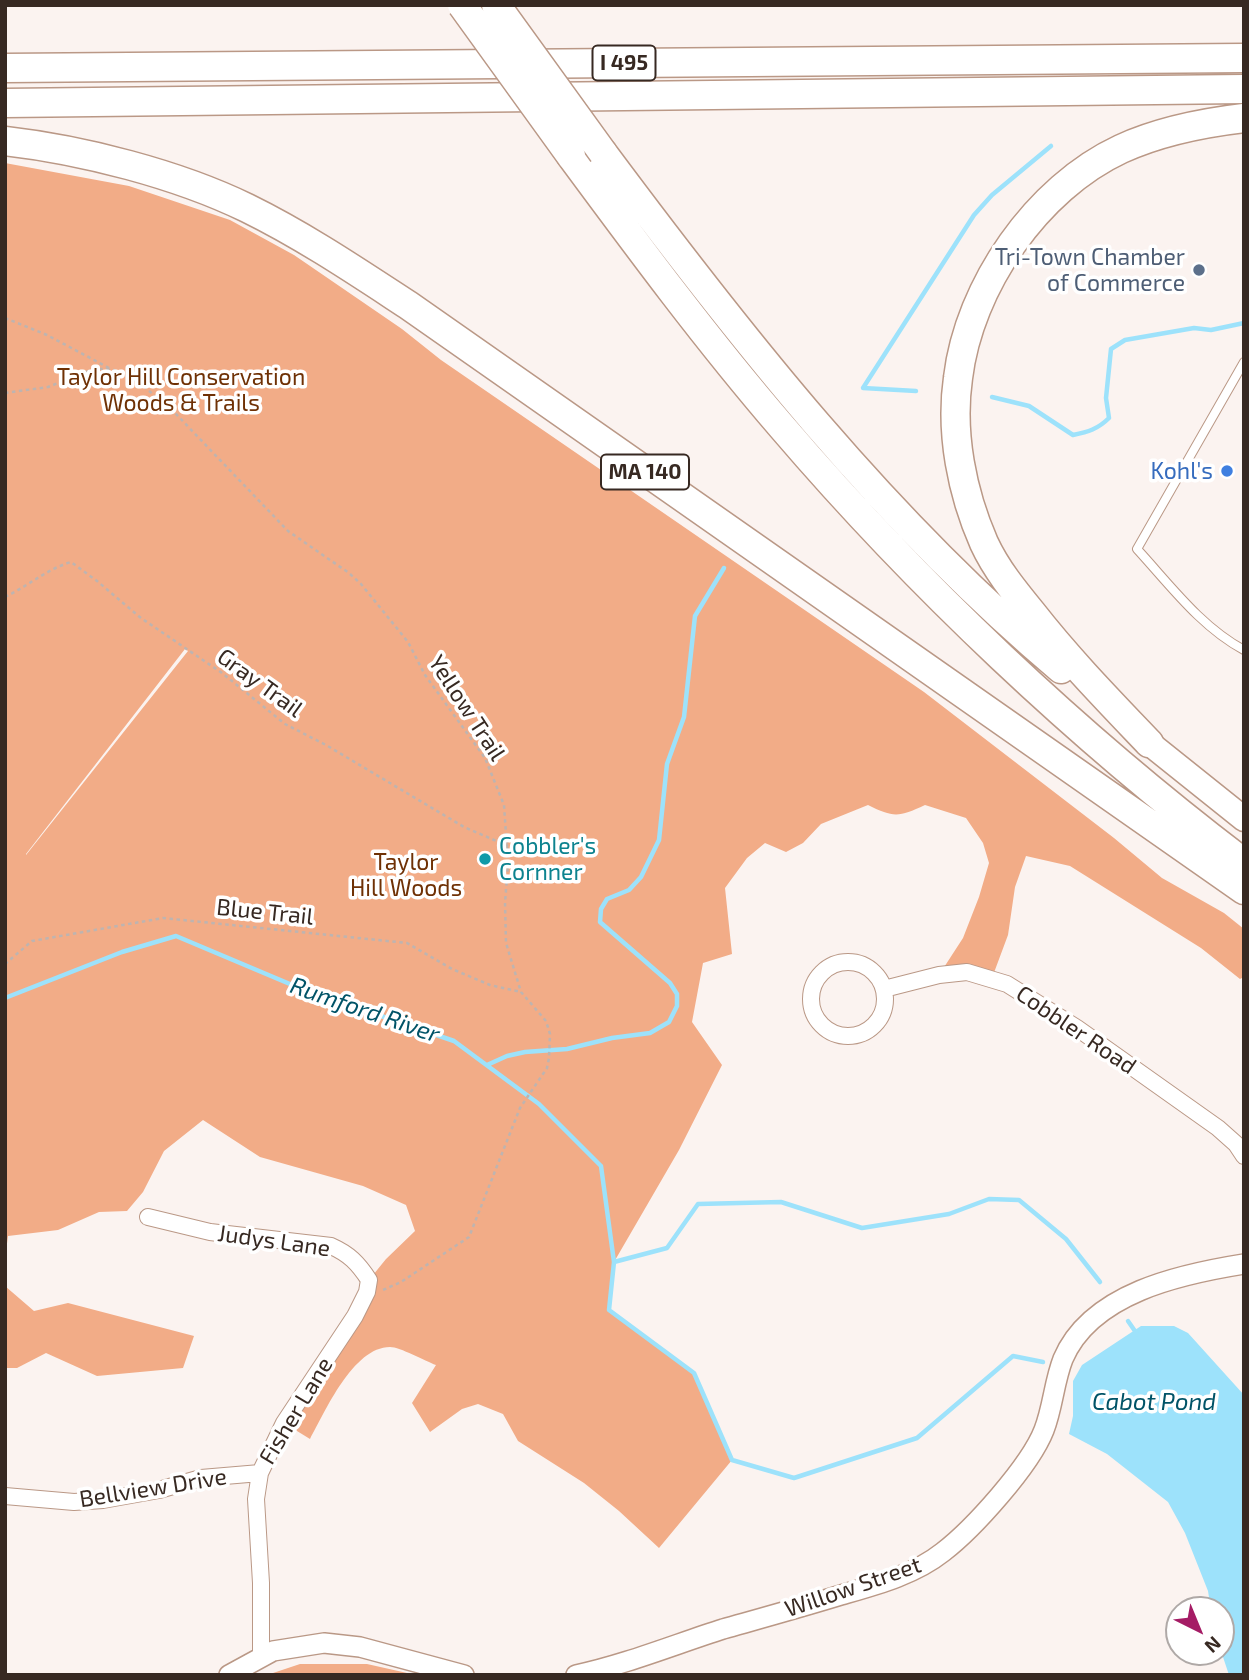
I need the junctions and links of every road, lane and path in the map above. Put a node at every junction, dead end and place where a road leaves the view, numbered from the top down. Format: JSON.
{"nodes":[{"id":1,"x":462,"y":5,"type":"edge"},
{"id":2,"x":496,"y":5,"type":"edge"},
{"id":3,"x":1244,"y":58,"type":"edge"},
{"id":4,"x":5,"y":68,"type":"edge"},
{"id":5,"x":1244,"y":89,"type":"edge"},
{"id":6,"x":5,"y":103,"type":"edge"},
{"id":7,"x":1244,"y":118,"type":"edge"},
{"id":8,"x":5,"y":141,"type":"edge"},
{"id":9,"x":5,"y":318,"type":"edge"},
{"id":10,"x":1244,"y":362,"type":"edge"},
{"id":11,"x":112,"y":369,"type":"junction"},
{"id":12,"x":5,"y":393,"type":"edge"},
{"id":13,"x":5,"y":597,"type":"edge"},
{"id":14,"x":1244,"y":650,"type":"edge"},
{"id":15,"x":1149,"y":743,"type":"junction"},
{"id":16,"x":1244,"y":819,"type":"edge"},
{"id":17,"x":508,"y":846,"type":"junction"},
{"id":18,"x":1244,"y":863,"type":"edge"},
{"id":19,"x":1244,"y":890,"type":"edge"},
{"id":20,"x":5,"y":964,"type":"edge"},
{"id":21,"x":884,"y":989,"type":"junction"},
{"id":22,"x":521,"y":992,"type":"junction"},
{"id":23,"x":1244,"y":1156,"type":"edge"},
{"id":24,"x":148,"y":1217,"type":"dead end"},
{"id":25,"x":1244,"y":1264,"type":"edge"},
{"id":26,"x":364,"y":1299,"type":"junction"},
{"id":27,"x":260,"y":1472,"type":"junction"},
{"id":28,"x":5,"y":1496,"type":"edge"},
{"id":29,"x":261,"y":1657,"type":"junction"},
{"id":30,"x":229,"y":1675,"type":"edge"},
{"id":31,"x":464,"y":1675,"type":"edge"},
{"id":32,"x":576,"y":1675,"type":"edge"}],
"edges":[{"from":1,"to":18,"type":"highway","bridge":true},
{"from":2,"to":15,"type":"highway","bridge":true},
{"from":3,"to":4,"type":"highway","number":"I 495"},
{"from":5,"to":6,"type":"highway"},
{"from":7,"to":15,"type":"highway"},
{"from":8,"to":19,"type":"highway","number":"MA 140"},
{"from":9,"to":11,"type":"path","name":"Yellow Trail"},
{"from":10,"to":14,"type":"lane"},
{"from":11,"to":12,"type":"path"},
{"from":11,"to":17,"type":"path","name":"Yellow Trail"},
{"from":13,"to":17,"type":"path","name":"Gray Trail"},
{"from":15,"to":16,"type":"highway"},
{"from":17,"to":22,"type":"path","name":"Yellow Trail"},
{"from":20,"to":22,"type":"path","name":"Blue Trail"},
{"from":21,"to":21,"type":"street"},
{"from":21,"to":23,"type":"street","name":"Cobbler Road"},
{"from":22,"to":26,"type":"path","name":"Yellow Trail"},
{"from":24,"to":26,"type":"street","name":"Judys Lane"},
{"from":25,"to":32,"type":"street","name":"Willow Street"},
{"from":26,"to":27,"type":"street","name":"Fisher Lane"},
{"from":27,"to":28,"type":"street","name":"Bellview Drive"},
{"from":27,"to":29,"type":"street","name":"Fisher Lane"},
{"from":29,"to":30,"type":"street"},
{"from":29,"to":31,"type":"street"}]}
